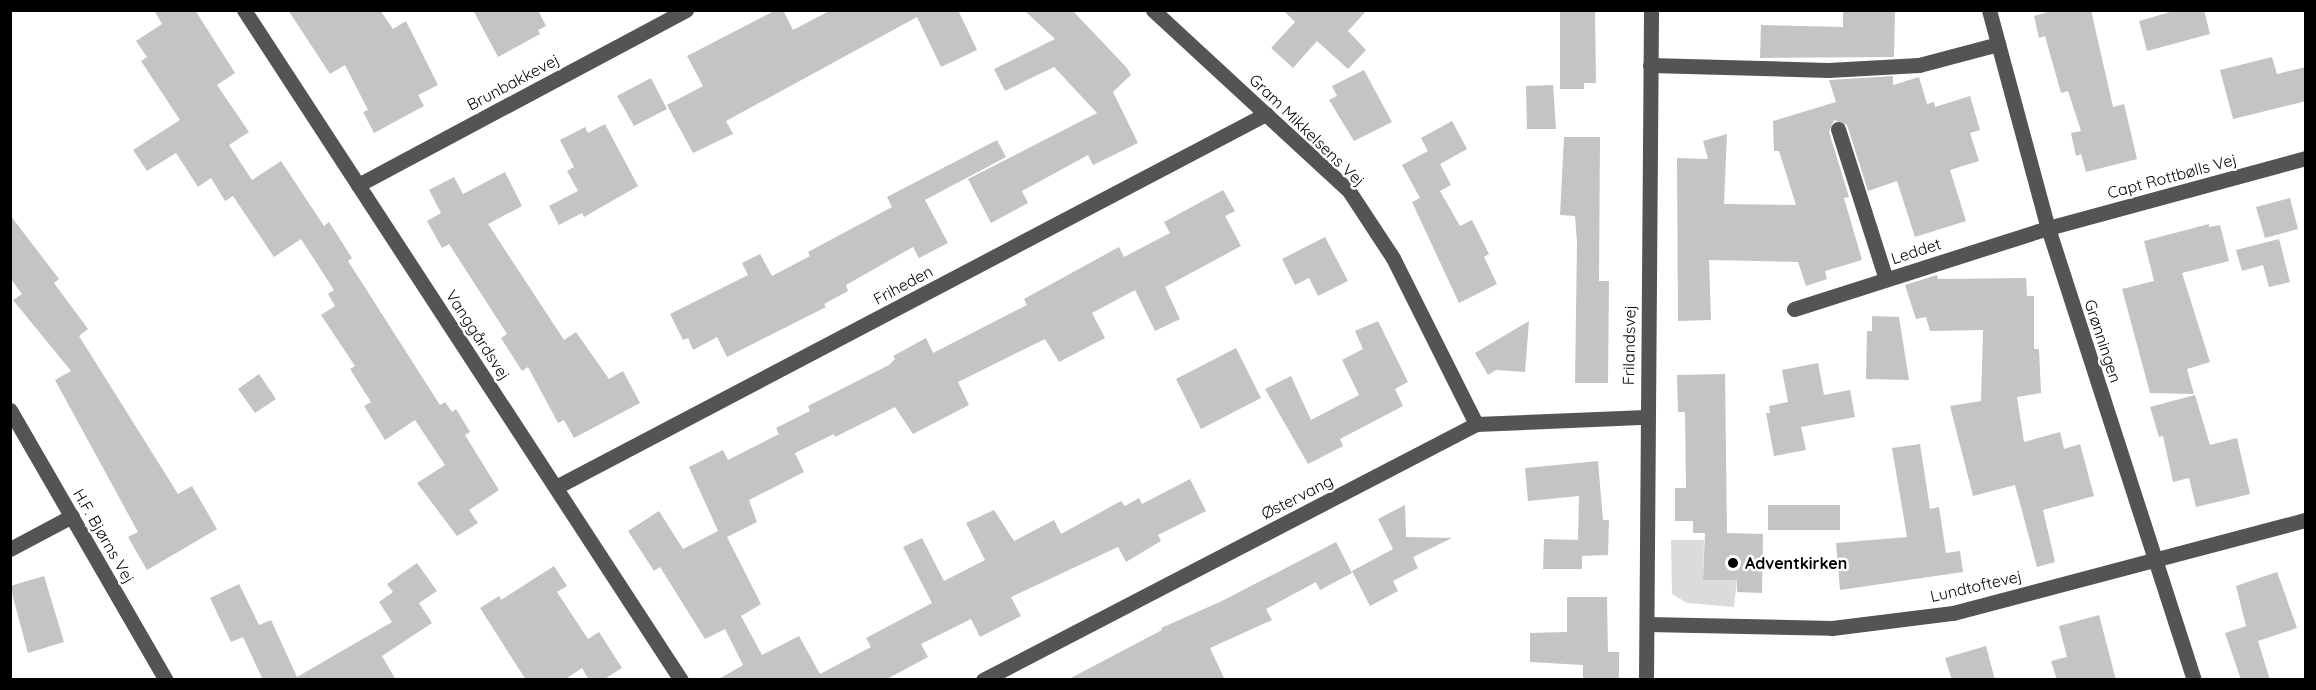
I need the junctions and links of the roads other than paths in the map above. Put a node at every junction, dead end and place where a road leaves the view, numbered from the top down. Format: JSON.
{"nodes":[{"id":1,"x":244,"y":10,"type":"edge"},
{"id":2,"x":686,"y":10,"type":"edge"},
{"id":3,"x":1153,"y":10,"type":"edge"},
{"id":4,"x":1651,"y":10,"type":"edge"},
{"id":5,"x":1989,"y":10,"type":"edge"},
{"id":6,"x":1998,"y":44,"type":"junction"},
{"id":7,"x":1650,"y":65,"type":"junction"},
{"id":8,"x":1266,"y":114,"type":"junction"},
{"id":9,"x":1838,"y":129,"type":"dead end"},
{"id":10,"x":2306,"y":158,"type":"edge"},
{"id":11,"x":358,"y":185,"type":"junction"},
{"id":12,"x":2048,"y":228,"type":"junction"},
{"id":13,"x":1886,"y":279,"type":"junction"},
{"id":14,"x":1794,"y":309,"type":"dead end"},
{"id":15,"x":10,"y":410,"type":"edge"},
{"id":16,"x":1646,"y":417,"type":"junction"},
{"id":17,"x":1476,"y":424,"type":"junction"},
{"id":18,"x":556,"y":487,"type":"junction"},
{"id":19,"x":72,"y":516,"type":"junction"},
{"id":20,"x":2306,"y":520,"type":"edge"},
{"id":21,"x":10,"y":549,"type":"edge"},
{"id":22,"x":2154,"y":560,"type":"junction"},
{"id":23,"x":1647,"y":624,"type":"junction"},
{"id":24,"x":166,"y":680,"type":"edge"},
{"id":25,"x":681,"y":680,"type":"edge"},
{"id":26,"x":983,"y":680,"type":"edge"},
{"id":27,"x":1646,"y":680,"type":"edge"},
{"id":28,"x":2194,"y":680,"type":"edge"}],
"edges":[{"from":1,"to":11,"type":"street","name":"Vanggårdsvej"},
{"from":2,"to":11,"type":"street","name":"Brunbakkevej"},
{"from":3,"to":8,"type":"street","name":"Gram Mikkelsens Vej"},
{"from":4,"to":7,"type":"street","name":"Frilandsvej"},
{"from":5,"to":6,"type":"street","name":"Grønningen"},
{"from":6,"to":7,"type":"street"},
{"from":6,"to":12,"type":"street","name":"Grønningen"},
{"from":7,"to":16,"type":"street","name":"Frilandsvej"},
{"from":8,"to":17,"type":"street","name":"Gram Mikkelsens Vej"},
{"from":8,"to":18,"type":"street","name":"Friheden"},
{"from":9,"to":13,"type":"street"},
{"from":10,"to":12,"type":"street","name":"Capt Rottbølls Vej"},
{"from":11,"to":18,"type":"street","name":"Vanggårdsvej"},
{"from":12,"to":13,"type":"street","name":"Leddet"},
{"from":12,"to":22,"type":"street","name":"Grønningen"},
{"from":13,"to":14,"type":"street","name":"Leddet"},
{"from":15,"to":19,"type":"street","name":"H.F. Bjørns Vej"},
{"from":16,"to":17,"type":"street","name":"Østervang"},
{"from":16,"to":23,"type":"street","name":"Frilandsvej"},
{"from":17,"to":26,"type":"street","name":"Østervang"},
{"from":18,"to":25,"type":"street","name":"Vanggårdsvej"},
{"from":19,"to":21,"type":"street"},
{"from":19,"to":24,"type":"street","name":"H.F. Bjørns Vej"},
{"from":20,"to":22,"type":"street","name":"Lundtoftevej"},
{"from":22,"to":23,"type":"street","name":"Lundtoftevej"},
{"from":22,"to":28,"type":"street","name":"Grønningen"},
{"from":23,"to":27,"type":"street","name":"Frilandsvej"}]}
